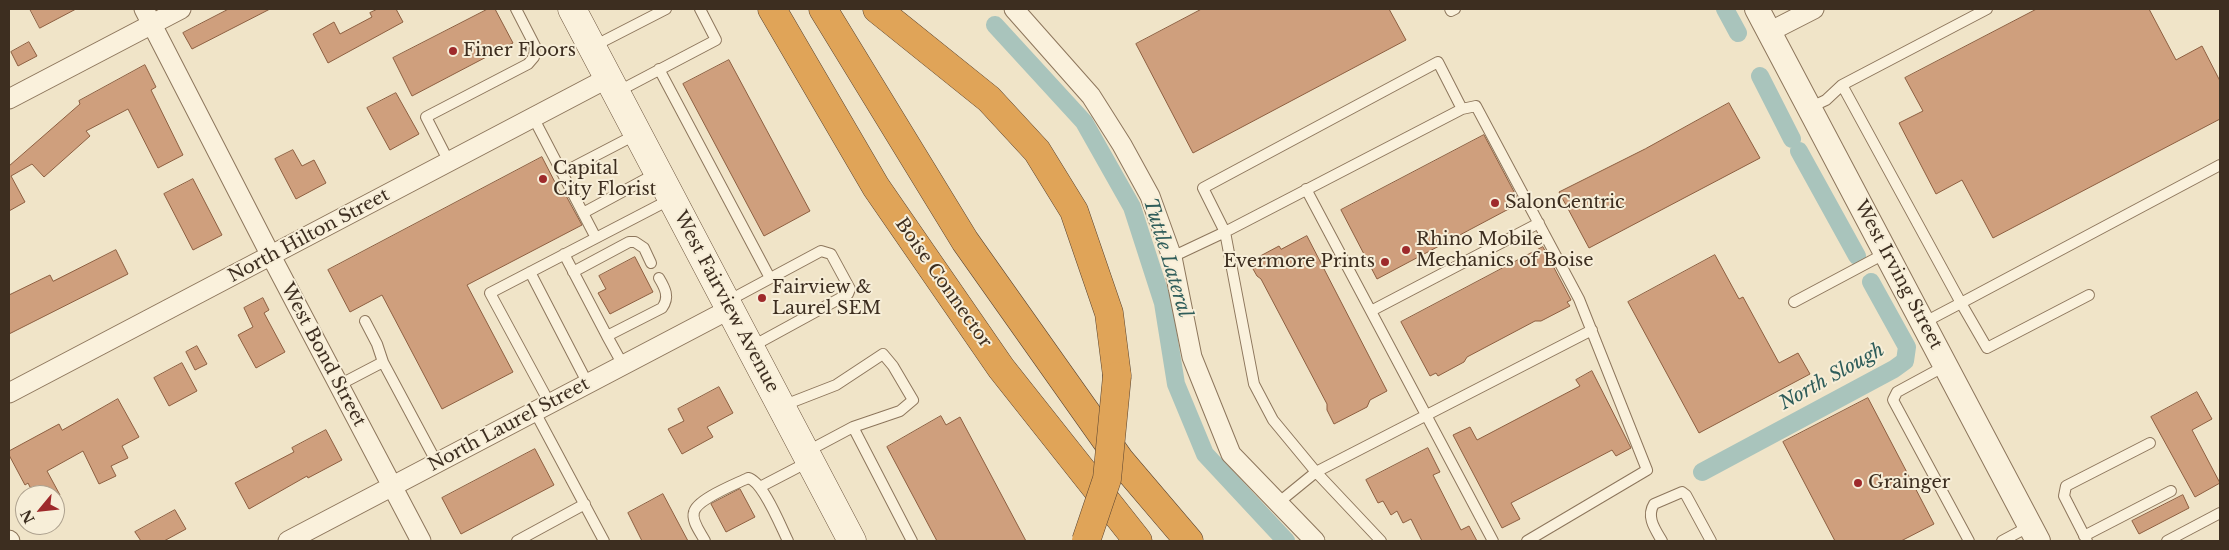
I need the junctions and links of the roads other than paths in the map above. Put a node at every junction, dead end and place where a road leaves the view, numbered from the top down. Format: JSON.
{"nodes":[{"id":1,"x":181,"y":9,"type":"edge"},
{"id":2,"x":516,"y":9,"type":"edge"},
{"id":3,"x":572,"y":9,"type":"edge"},
{"id":4,"x":666,"y":9,"type":"edge"},
{"id":5,"x":700,"y":9,"type":"edge"},
{"id":6,"x":772,"y":9,"type":"edge"},
{"id":7,"x":823,"y":9,"type":"edge"},
{"id":8,"x":877,"y":9,"type":"edge"},
{"id":9,"x":1014,"y":9,"type":"edge"},
{"id":10,"x":1450,"y":9,"type":"edge"},
{"id":11,"x":1455,"y":9,"type":"edge"},
{"id":12,"x":1757,"y":9,"type":"edge"},
{"id":13,"x":1814,"y":9,"type":"edge"},
{"id":14,"x":1987,"y":9,"type":"edge"},
{"id":15,"x":148,"y":16,"type":"edge"},
{"id":16,"x":1769,"y":32,"type":"junction"},
{"id":17,"x":592,"y":46,"type":"junction"},
{"id":18,"x":659,"y":70,"type":"junction"},
{"id":19,"x":612,"y":85,"type":"junction"},
{"id":20,"x":1842,"y":85,"type":"junction"},
{"id":21,"x":9,"y":99,"type":"edge"},
{"id":22,"x":1462,"y":108,"type":"junction"},
{"id":23,"x":1810,"y":108,"type":"junction"},
{"id":24,"x":533,"y":117,"type":"junction"},
{"id":25,"x":638,"y":134,"type":"junction"},
{"id":26,"x":449,"y":162,"type":"junction"},
{"id":27,"x":2220,"y":165,"type":"edge"},
{"id":28,"x":562,"y":173,"type":"junction"},
{"id":29,"x":658,"y":173,"type":"junction"},
{"id":30,"x":1306,"y":189,"type":"junction"},
{"id":31,"x":672,"y":198,"type":"junction"},
{"id":32,"x":583,"y":213,"type":"junction"},
{"id":33,"x":1539,"y":224,"type":"junction"},
{"id":34,"x":1225,"y":232,"type":"junction"},
{"id":35,"x":596,"y":238,"type":"junction"},
{"id":36,"x":1886,"y":253,"type":"junction"},
{"id":37,"x":564,"y":254,"type":"junction"},
{"id":38,"x":271,"y":256,"type":"junction"},
{"id":39,"x":1172,"y":257,"type":"junction"},
{"id":40,"x":651,"y":263,"type":"dead end"},
{"id":41,"x":530,"y":272,"type":"junction"},
{"id":42,"x":574,"y":272,"type":"junction"},
{"id":43,"x":659,"y":278,"type":"dead end"},
{"id":44,"x":770,"y":278,"type":"junction"},
{"id":45,"x":2089,"y":295,"type":"dead end"},
{"id":46,"x":1794,"y":302,"type":"dead end"},
{"id":47,"x":1961,"y":303,"type":"junction"},
{"id":48,"x":728,"y":305,"type":"junction"},
{"id":49,"x":1371,"y":311,"type":"junction"},
{"id":50,"x":365,"y":321,"type":"dead end"},
{"id":51,"x":1923,"y":323,"type":"junction"},
{"id":52,"x":1592,"y":330,"type":"junction"},
{"id":53,"x":607,"y":336,"type":"junction"},
{"id":54,"x":750,"y":348,"type":"junction"},
{"id":55,"x":383,"y":362,"type":"junction"},
{"id":56,"x":1946,"y":365,"type":"junction"},
{"id":57,"x":623,"y":366,"type":"junction"},
{"id":58,"x":588,"y":384,"type":"junction"},
{"id":59,"x":339,"y":385,"type":"junction"},
{"id":60,"x":9,"y":393,"type":"edge"},
{"id":61,"x":781,"y":406,"type":"junction"},
{"id":62,"x":542,"y":408,"type":"junction"},
{"id":63,"x":1427,"y":416,"type":"junction"},
{"id":64,"x":854,"y":427,"type":"junction"},
{"id":65,"x":2150,"y":444,"type":"dead end"},
{"id":66,"x":808,"y":456,"type":"junction"},
{"id":67,"x":437,"y":463,"type":"junction"},
{"id":68,"x":1316,"y":472,"type":"junction"},
{"id":69,"x":392,"y":487,"type":"junction"},
{"id":70,"x":760,"y":487,"type":"junction"},
{"id":71,"x":2171,"y":491,"type":"dead end"},
{"id":72,"x":1278,"y":503,"type":"junction"},
{"id":73,"x":585,"y":504,"type":"junction"},
{"id":74,"x":2220,"y":514,"type":"edge"},
{"id":75,"x":2034,"y":534,"type":"edge"},
{"id":76,"x":2086,"y":539,"type":"edge"},
{"id":77,"x":288,"y":541,"type":"edge"},
{"id":78,"x":421,"y":541,"type":"edge"},
{"id":79,"x":517,"y":541,"type":"edge"},
{"id":80,"x":604,"y":541,"type":"edge"},
{"id":81,"x":705,"y":541,"type":"edge"},
{"id":82,"x":788,"y":541,"type":"edge"},
{"id":83,"x":851,"y":541,"type":"edge"},
{"id":84,"x":912,"y":541,"type":"edge"},
{"id":85,"x":1086,"y":541,"type":"edge"},
{"id":86,"x":1138,"y":541,"type":"edge"},
{"id":87,"x":1189,"y":541,"type":"edge"},
{"id":88,"x":1315,"y":541,"type":"edge"},
{"id":89,"x":1381,"y":541,"type":"edge"},
{"id":90,"x":1494,"y":541,"type":"edge"},
{"id":91,"x":1527,"y":541,"type":"edge"},
{"id":92,"x":1662,"y":541,"type":"edge"},
{"id":93,"x":1710,"y":541,"type":"edge"},
{"id":94,"x":1968,"y":541,"type":"edge"},
{"id":95,"x":2002,"y":541,"type":"edge"},
{"id":96,"x":2167,"y":541,"type":"edge"}],
"edges":[{"from":1,"to":15,"type":"street"},
{"from":2,"to":26,"type":"lane"},
{"from":3,"to":17,"type":"main road","name":"West Fairview Avenue"},
{"from":4,"to":17,"type":"lane"},
{"from":5,"to":18,"type":"lane"},
{"from":6,"to":86,"type":"highway","name":"Boise Connector"},
{"from":7,"to":87,"type":"highway"},
{"from":8,"to":85,"type":"highway","bridge":true},
{"from":9,"to":39,"type":"street"},
{"from":10,"to":11,"type":"lane"},
{"from":12,"to":16,"type":"street","name":"West Irving Street"},
{"from":13,"to":16,"type":"street"},
{"from":14,"to":20,"type":"lane"},
{"from":15,"to":21,"type":"street"},
{"from":15,"to":38,"type":"street","name":"West Bond Street"},
{"from":16,"to":23,"type":"street","name":"West Irving Street"},
{"from":17,"to":19,"type":"main road","name":"West Fairview Avenue"},
{"from":18,"to":19,"type":"lane"},
{"from":18,"to":44,"type":"lane"},
{"from":19,"to":24,"type":"street","name":"North Hilton Street"},
{"from":19,"to":25,"type":"main road","name":"West Fairview Avenue"},
{"from":20,"to":23,"type":"lane"},
{"from":20,"to":47,"type":"lane"},
{"from":22,"to":30,"type":"lane"},
{"from":22,"to":33,"type":"lane"},
{"from":22,"to":34,"type":"lane"},
{"from":23,"to":36,"type":"street","name":"West Irving Street"},
{"from":24,"to":26,"type":"street","name":"North Hilton Street"},
{"from":24,"to":28,"type":"lane"},
{"from":25,"to":28,"type":"lane"},
{"from":25,"to":29,"type":"main road","name":"West Fairview Avenue"},
{"from":26,"to":38,"type":"street","name":"North Hilton Street"},
{"from":27,"to":47,"type":"lane"},
{"from":28,"to":32,"type":"lane"},
{"from":29,"to":31,"type":"main road","name":"West Fairview Avenue"},
{"from":29,"to":32,"type":"lane"},
{"from":30,"to":34,"type":"lane"},
{"from":30,"to":49,"type":"lane"},
{"from":31,"to":35,"type":"lane"},
{"from":31,"to":48,"type":"main road","name":"West Fairview Avenue"},
{"from":32,"to":35,"type":"lane"},
{"from":33,"to":49,"type":"lane"},
{"from":33,"to":52,"type":"lane"},
{"from":34,"to":39,"type":"lane"},
{"from":34,"to":68,"type":"lane"},
{"from":35,"to":37,"type":"lane"},
{"from":36,"to":46,"type":"lane"},
{"from":36,"to":51,"type":"street","name":"West Irving Street"},
{"from":37,"to":41,"type":"lane"},
{"from":37,"to":42,"type":"lane"},
{"from":38,"to":59,"type":"street","name":"West Bond Street"},
{"from":38,"to":60,"type":"street","name":"North Hilton Street"},
{"from":39,"to":72,"type":"street"},
{"from":40,"to":42,"type":"lane"},
{"from":41,"to":58,"type":"lane"},
{"from":41,"to":62,"type":"lane"},
{"from":42,"to":53,"type":"lane"},
{"from":43,"to":53,"type":"lane"},
{"from":44,"to":48,"type":"lane"},
{"from":44,"to":54,"type":"lane"},
{"from":45,"to":47,"type":"lane"},
{"from":47,"to":51,"type":"lane"},
{"from":48,"to":54,"type":"main road","name":"West Fairview Avenue"},
{"from":48,"to":57,"type":"street","name":"North Laurel Street"},
{"from":49,"to":63,"type":"lane"},
{"from":50,"to":55,"type":"lane"},
{"from":51,"to":56,"type":"street","name":"West Irving Street"},
{"from":52,"to":63,"type":"lane"},
{"from":52,"to":91,"type":"lane"},
{"from":53,"to":57,"type":"lane"},
{"from":54,"to":61,"type":"main road","name":"West Fairview Avenue"},
{"from":55,"to":59,"type":"lane"},
{"from":55,"to":67,"type":"lane"},
{"from":56,"to":75,"type":"street","name":"West Irving Street"},
{"from":56,"to":94,"type":"lane"},
{"from":57,"to":58,"type":"street","name":"North Laurel Street"},
{"from":58,"to":62,"type":"street","name":"North Laurel Street"},
{"from":59,"to":69,"type":"street","name":"West Bond Street"},
{"from":61,"to":64,"type":"lane"},
{"from":61,"to":66,"type":"main road","name":"West Fairview Avenue"},
{"from":62,"to":67,"type":"street","name":"North Laurel Street"},
{"from":62,"to":73,"type":"lane"},
{"from":63,"to":68,"type":"lane"},
{"from":63,"to":90,"type":"lane"},
{"from":64,"to":66,"type":"lane"},
{"from":64,"to":84,"type":"lane"},
{"from":65,"to":76,"type":"lane"},
{"from":66,"to":70,"type":"lane"},
{"from":66,"to":83,"type":"main road","name":"West Fairview Avenue"},
{"from":67,"to":69,"type":"street","name":"North Laurel Street"},
{"from":68,"to":72,"type":"lane"},
{"from":68,"to":89,"type":"lane"},
{"from":69,"to":77,"type":"street","name":"North Laurel Street"},
{"from":69,"to":78,"type":"street","name":"West Bond Street"},
{"from":70,"to":81,"type":"lane"},
{"from":70,"to":82,"type":"lane"},
{"from":71,"to":76,"type":"lane"},
{"from":72,"to":88,"type":"street"},
{"from":73,"to":79,"type":"lane"},
{"from":73,"to":80,"type":"lane"},
{"from":74,"to":96,"type":"lane"},
{"from":75,"to":95,"type":"lane"},
{"from":92,"to":93,"type":"lane"}]}
